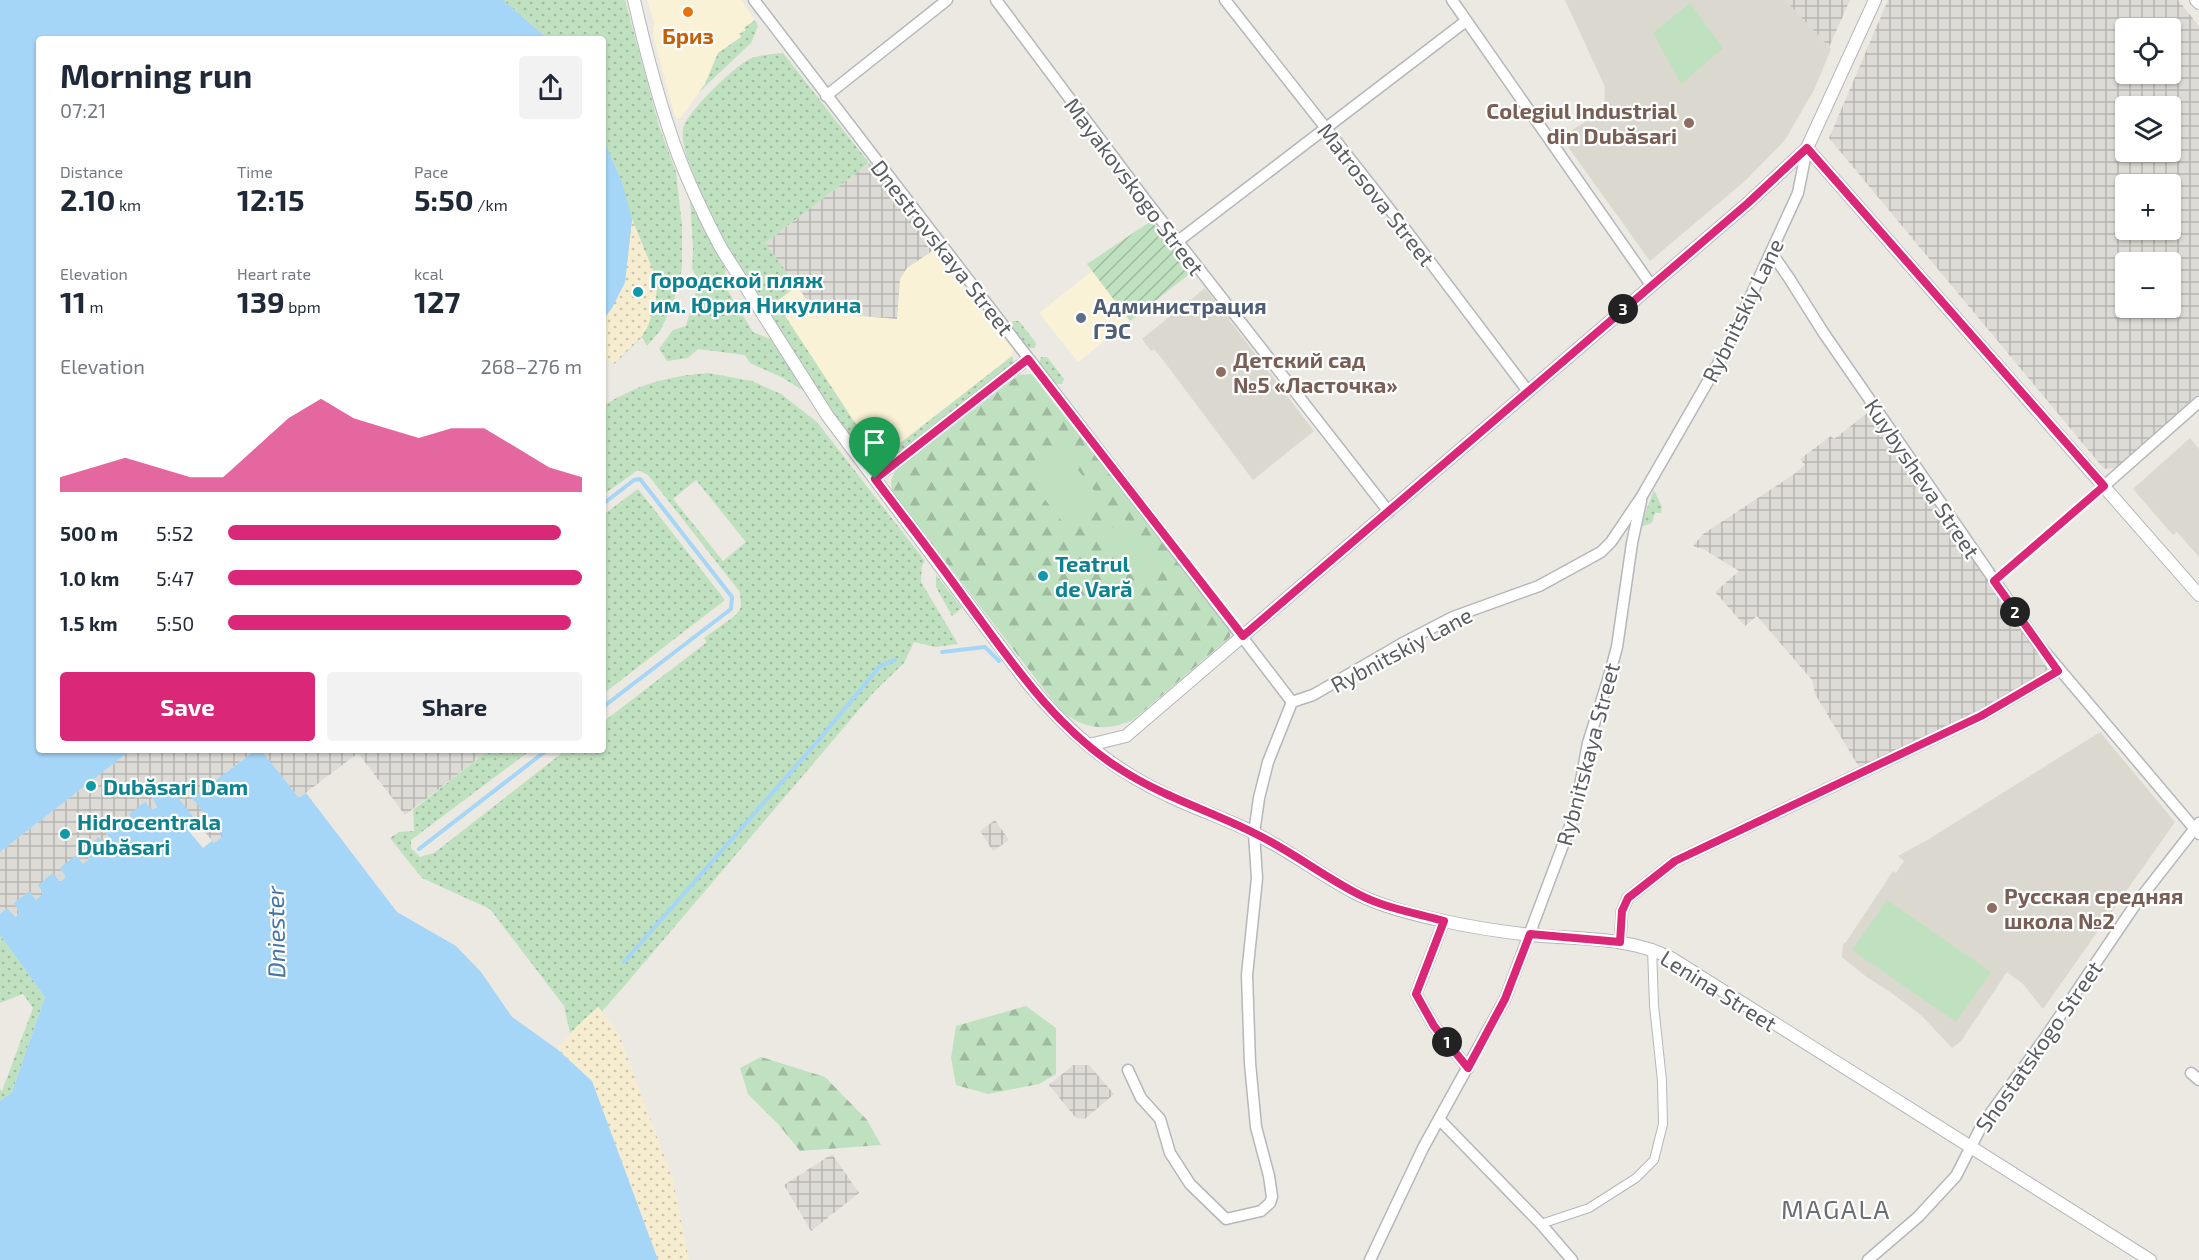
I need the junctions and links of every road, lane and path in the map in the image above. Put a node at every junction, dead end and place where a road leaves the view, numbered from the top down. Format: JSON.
{"nodes":[{"id":1,"x":634,"y":0,"type":"edge"},
{"id":2,"x":947,"y":0,"type":"edge"},
{"id":3,"x":996,"y":0,"type":"edge"},
{"id":4,"x":1225,"y":0,"type":"edge"},
{"id":5,"x":1452,"y":0,"type":"edge"},
{"id":6,"x":1875,"y":0,"type":"edge"},
{"id":7,"x":757,"y":1,"type":"edge"},
{"id":8,"x":1466,"y":21,"type":"junction"},
{"id":9,"x":826,"y":96,"type":"junction"},
{"id":10,"x":1326,"y":129,"type":"junction"},
{"id":11,"x":1807,"y":148,"type":"junction"},
{"id":12,"x":1178,"y":241,"type":"junction"},
{"id":13,"x":1771,"y":252,"type":"junction"},
{"id":14,"x":1651,"y":285,"type":"junction"},
{"id":15,"x":1028,"y":359,"type":"junction"},
{"id":16,"x":1527,"y":390,"type":"junction"},
{"id":17,"x":2199,"y":402,"type":"edge"},
{"id":18,"x":875,"y":479,"type":"junction"},
{"id":19,"x":2104,"y":486,"type":"junction"},
{"id":20,"x":1642,"y":496,"type":"junction"},
{"id":21,"x":1389,"y":512,"type":"junction"},
{"id":22,"x":1994,"y":581,"type":"junction"},
{"id":23,"x":2199,"y":594,"type":"edge"},
{"id":24,"x":1243,"y":636,"type":"junction"},
{"id":25,"x":2058,"y":671,"type":"junction"},
{"id":26,"x":1292,"y":702,"type":"junction"},
{"id":27,"x":1089,"y":745,"type":"junction"},
{"id":28,"x":2197,"y":828,"type":"edge"},
{"id":29,"x":1254,"y":833,"type":"junction"},
{"id":30,"x":1444,"y":921,"type":"junction"},
{"id":31,"x":1530,"y":934,"type":"junction"},
{"id":32,"x":1620,"y":942,"type":"junction"},
{"id":33,"x":1652,"y":948,"type":"junction"},
{"id":34,"x":1468,"y":1068,"type":"junction"},
{"id":35,"x":1128,"y":1071,"type":"dead end"},
{"id":36,"x":1439,"y":1119,"type":"junction"},
{"id":37,"x":1969,"y":1148,"type":"junction"},
{"id":38,"x":1541,"y":1224,"type":"junction"},
{"id":39,"x":1370,"y":1260,"type":"edge"},
{"id":40,"x":1572,"y":1260,"type":"edge"},
{"id":41,"x":1868,"y":1260,"type":"edge"},
{"id":42,"x":2150,"y":1260,"type":"edge"}],
"edges":[{"from":1,"to":18,"type":"street","name":"Lenina Street"},
{"from":2,"to":9,"type":"street"},
{"from":3,"to":12,"type":"street","name":"Mayakovskogo Street"},
{"from":4,"to":10,"type":"street","name":"Matrosova Street"},
{"from":5,"to":8,"type":"street"},
{"from":6,"to":11,"type":"street"},
{"from":7,"to":9,"type":"street","name":"Dnestrovskaya Street"},
{"from":8,"to":10,"type":"street"},
{"from":8,"to":14,"type":"street"},
{"from":9,"to":15,"type":"street","name":"Dnestrovskaya Street"},
{"from":10,"to":12,"type":"street"},
{"from":10,"to":16,"type":"street","name":"Matrosova Street"},
{"from":11,"to":13,"type":"street","name":"Rybnitskiy Lane"},
{"from":11,"to":14,"type":"street"},
{"from":11,"to":19,"type":"street"},
{"from":12,"to":21,"type":"street","name":"Mayakovskogo Street"},
{"from":13,"to":20,"type":"street","name":"Rybnitskiy Lane"},
{"from":13,"to":22,"type":"street","name":"Kuybysheva Street"},
{"from":14,"to":16,"type":"street"},
{"from":15,"to":18,"type":"street"},
{"from":15,"to":24,"type":"street","name":"Dnestrovskaya Street"},
{"from":16,"to":21,"type":"street"},
{"from":17,"to":19,"type":"street"},
{"from":18,"to":27,"type":"street","name":"Lenina Street"},
{"from":19,"to":22,"type":"street"},
{"from":19,"to":23,"type":"street"},
{"from":20,"to":26,"type":"street","name":"Rybnitskiy Lane"},
{"from":20,"to":31,"type":"street","name":"Rybnitskaya Street"},
{"from":21,"to":24,"type":"street"},
{"from":22,"to":25,"type":"street","name":"Kuybysheva Street"},
{"from":24,"to":26,"type":"street","name":"Dnestrovskaya Street"},
{"from":24,"to":27,"type":"street"},
{"from":25,"to":28,"type":"street","name":"Kuybysheva Street"},
{"from":25,"to":32,"type":"street"},
{"from":26,"to":29,"type":"street"},
{"from":27,"to":29,"type":"street","name":"Lenina Street"},
{"from":28,"to":37,"type":"street","name":"Shostatskogo Street"},
{"from":29,"to":30,"type":"street","name":"Lenina Street"},
{"from":29,"to":35,"type":"street"},
{"from":30,"to":31,"type":"street","name":"Lenina Street"},
{"from":30,"to":34,"type":"street"},
{"from":31,"to":32,"type":"street","name":"Lenina Street"},
{"from":31,"to":34,"type":"street","name":"Rybnitskaya Street"},
{"from":32,"to":33,"type":"street","name":"Lenina Street"},
{"from":33,"to":37,"type":"street","name":"Lenina Street"},
{"from":33,"to":38,"type":"street"},
{"from":34,"to":36,"type":"street","name":"Rybnitskaya Street"},
{"from":36,"to":38,"type":"street"},
{"from":36,"to":39,"type":"street","name":"Rybnitskaya Street"},
{"from":37,"to":41,"type":"street","name":"Shostatskogo Street"},
{"from":37,"to":42,"type":"street","name":"Lenina Street"},
{"from":38,"to":40,"type":"street"}]}
